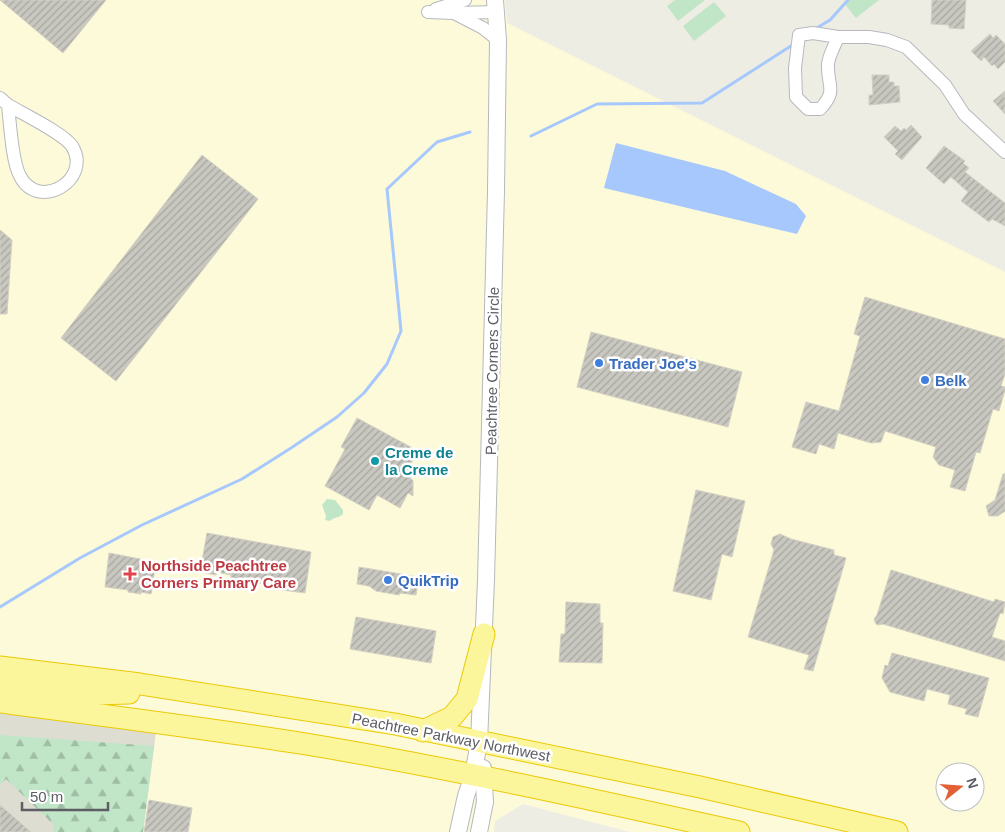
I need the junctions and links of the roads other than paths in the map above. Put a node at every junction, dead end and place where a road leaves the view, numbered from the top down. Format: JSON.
{"nodes":[{"id":1,"x":464,"y":0,"type":"edge"},
{"id":2,"x":496,"y":6,"type":"edge"},
{"id":3,"x":454,"y":13,"type":"junction"},
{"id":4,"x":838,"y":37,"type":"junction"},
{"id":5,"x":498,"y":40,"type":"junction"},
{"id":6,"x":4,"y":101,"type":"edge"},
{"id":7,"x":1005,"y":152,"type":"edge"},
{"id":8,"x":484,"y":634,"type":"junction"},
{"id":9,"x":0,"y":667,"type":"edge"},
{"id":10,"x":0,"y":683,"type":"edge"},
{"id":11,"x":161,"y":687,"type":"junction"},
{"id":12,"x":0,"y":702,"type":"edge"},
{"id":13,"x":423,"y":731,"type":"junction"},
{"id":14,"x":479,"y":742,"type":"junction"},
{"id":15,"x":479,"y":776,"type":"junction"},
{"id":16,"x":458,"y":832,"type":"edge"},
{"id":17,"x":479,"y":832,"type":"edge"},
{"id":18,"x":739,"y":832,"type":"edge"},
{"id":19,"x":897,"y":832,"type":"edge"}],
"edges":[{"from":1,"to":3,"type":"street"},
{"from":2,"to":3,"type":"street"},
{"from":2,"to":5,"type":"street","name":"Peachtree Corners Circle"},
{"from":3,"to":5,"type":"street"},
{"from":4,"to":4,"type":"street"},
{"from":4,"to":7,"type":"street"},
{"from":5,"to":8,"type":"street","name":"Peachtree Corners Circle"},
{"from":6,"to":6,"type":"street"},
{"from":8,"to":13,"type":"highway"},
{"from":8,"to":14,"type":"street","name":"Peachtree Corners Circle"},
{"from":9,"to":11,"type":"highway","name":"Peachtree Parkway Northwest"},
{"from":10,"to":11,"type":"highway"},
{"from":11,"to":13,"type":"highway","name":"Peachtree Parkway Northwest"},
{"from":12,"to":15,"type":"highway"},
{"from":13,"to":14,"type":"highway","name":"Peachtree Parkway Northwest"},
{"from":14,"to":15,"type":"street","name":"Peachtree Corners Circle"},
{"from":14,"to":19,"type":"highway","name":"Peachtree Parkway Northwest"},
{"from":15,"to":16,"type":"street","name":"Peachtree Corners Circle"},
{"from":15,"to":17,"type":"street","name":"Peachtree Corners Circle"},
{"from":15,"to":18,"type":"highway"}]}
